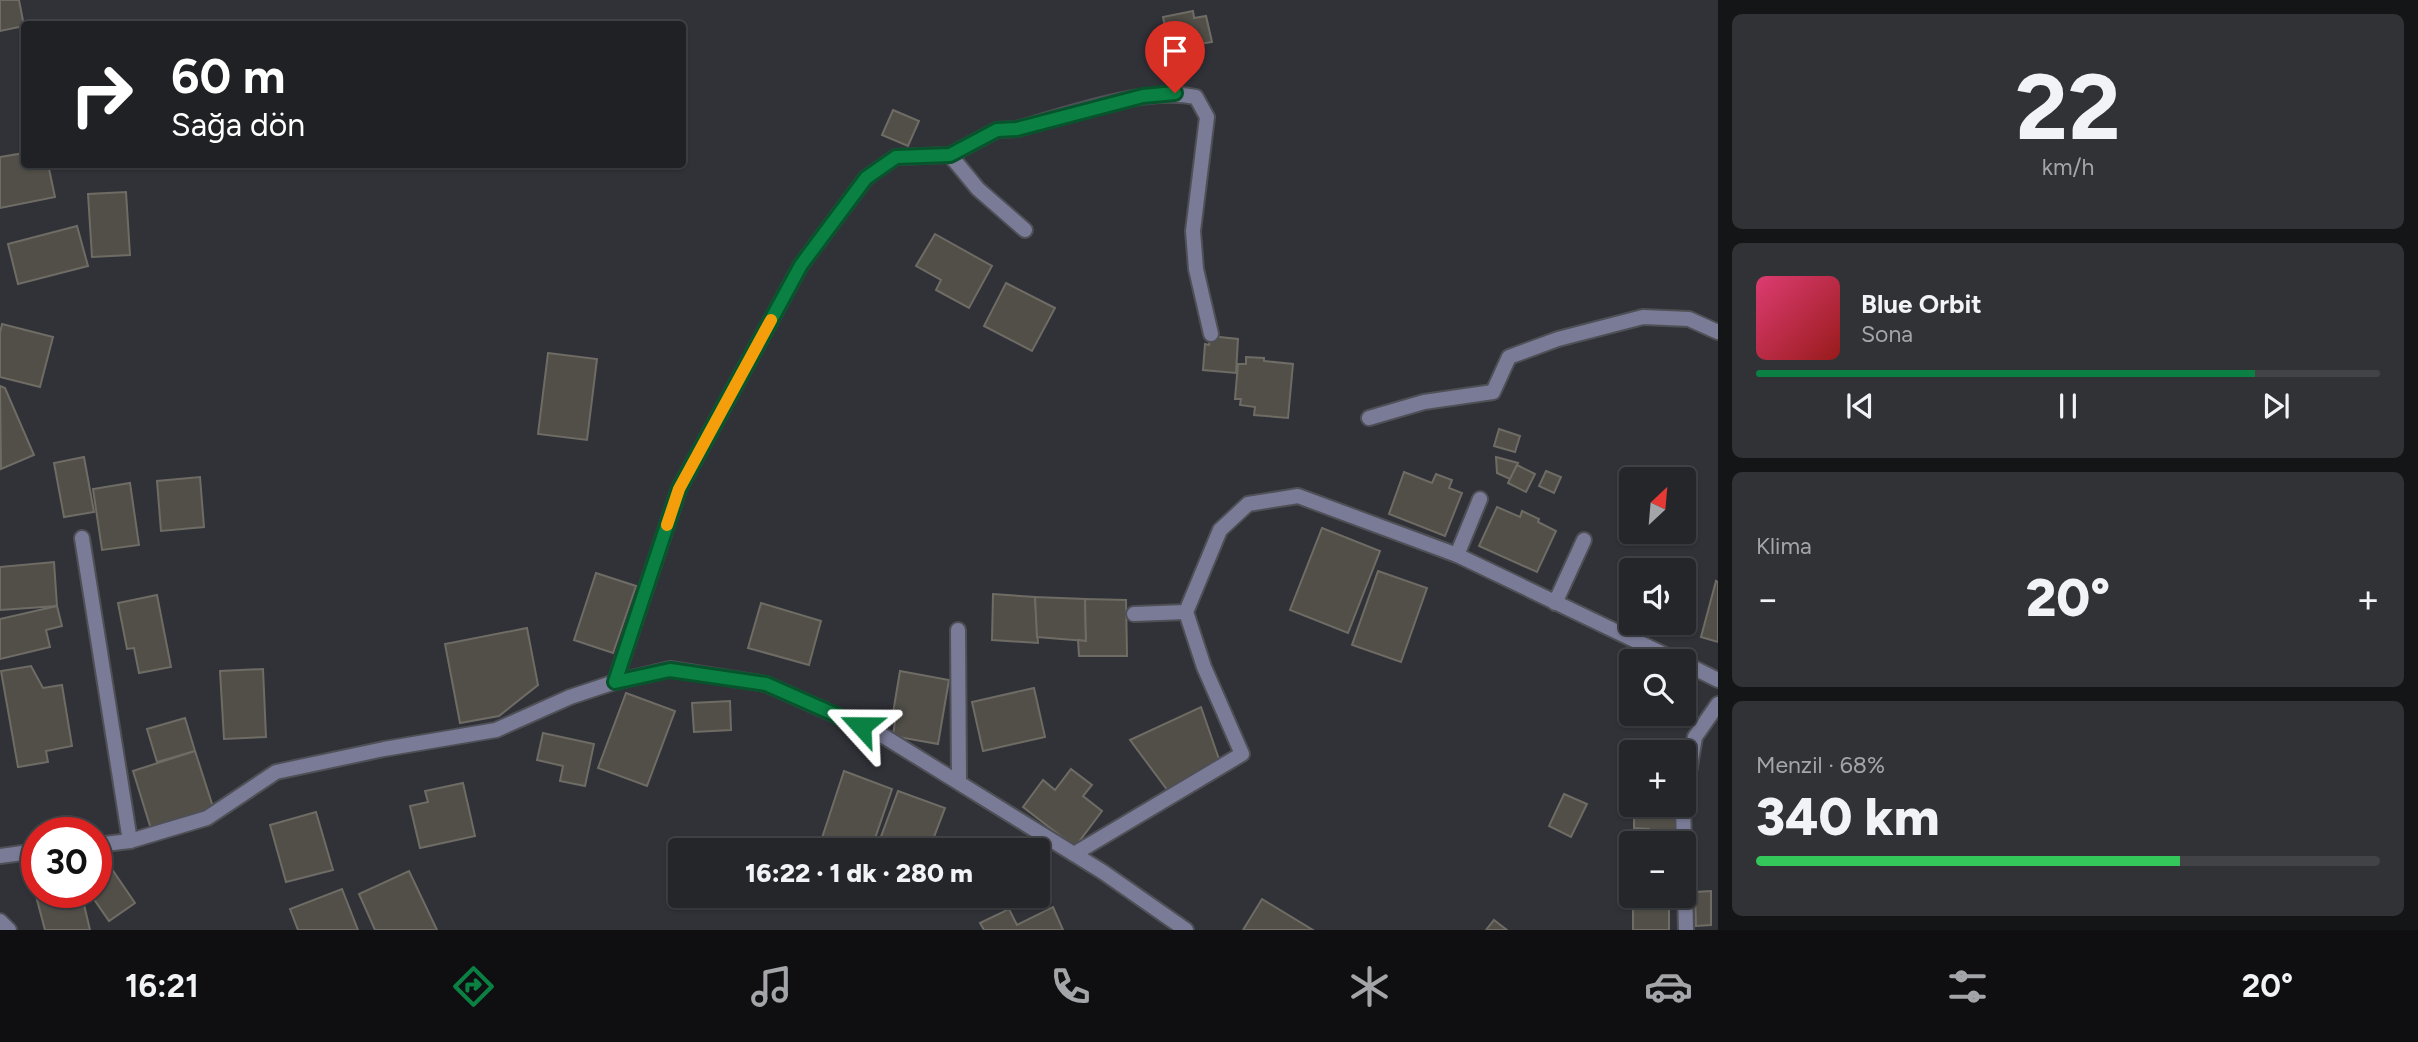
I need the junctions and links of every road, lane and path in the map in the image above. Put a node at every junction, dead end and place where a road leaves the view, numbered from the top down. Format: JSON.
{"nodes":[{"id":1,"x":950,"y":155,"type":"junction"},
{"id":2,"x":1025,"y":230,"type":"dead end"},
{"id":3,"x":1718,"y":332,"type":"edge"},
{"id":4,"x":1211,"y":334,"type":"dead end"},
{"id":5,"x":1369,"y":418,"type":"dead end"},
{"id":6,"x":1480,"y":499,"type":"dead end"},
{"id":7,"x":82,"y":538,"type":"dead end"},
{"id":8,"x":1584,"y":540,"type":"dead end"},
{"id":9,"x":1457,"y":555,"type":"junction"},
{"id":10,"x":1555,"y":603,"type":"junction"},
{"id":11,"x":1186,"y":612,"type":"junction"},
{"id":12,"x":1134,"y":614,"type":"dead end"},
{"id":13,"x":958,"y":630,"type":"dead end"},
{"id":14,"x":1654,"y":649,"type":"edge"},
{"id":15,"x":1696,"y":669,"type":"edge"},
{"id":16,"x":1718,"y":680,"type":"edge"},
{"id":17,"x":615,"y":682,"type":"junction"},
{"id":18,"x":1718,"y":704,"type":"edge"},
{"id":19,"x":1694,"y":740,"type":"edge"},
{"id":20,"x":958,"y":782,"type":"junction"},
{"id":21,"x":1683,"y":817,"type":"edge"},
{"id":22,"x":130,"y":841,"type":"junction"},
{"id":23,"x":112,"y":843,"type":"edge"},
{"id":24,"x":21,"y":853,"type":"edge"},
{"id":25,"x":1074,"y":854,"type":"junction"},
{"id":26,"x":0,"y":856,"type":"edge"},
{"id":27,"x":0,"y":921,"type":"edge"},
{"id":28,"x":9,"y":930,"type":"edge"},
{"id":29,"x":1186,"y":930,"type":"edge"},
{"id":30,"x":1686,"y":930,"type":"edge"}],
"edges":[{"from":1,"to":2,"type":"street"},
{"from":1,"to":4,"type":"street"},
{"from":1,"to":17,"type":"street"},
{"from":3,"to":5,"type":"street"},
{"from":6,"to":9,"type":"street"},
{"from":7,"to":22,"type":"street"},
{"from":8,"to":10,"type":"street"},
{"from":9,"to":10,"type":"street"},
{"from":9,"to":11,"type":"street"},
{"from":10,"to":14,"type":"street"},
{"from":11,"to":12,"type":"street"},
{"from":11,"to":25,"type":"street"},
{"from":13,"to":20,"type":"street"},
{"from":15,"to":16,"type":"street"},
{"from":17,"to":20,"type":"street"},
{"from":17,"to":22,"type":"street"},
{"from":18,"to":19,"type":"street"},
{"from":20,"to":25,"type":"street"},
{"from":21,"to":30,"type":"street"},
{"from":22,"to":23,"type":"street"},
{"from":24,"to":26,"type":"street"},
{"from":25,"to":29,"type":"street"},
{"from":27,"to":28,"type":"street"}]}
